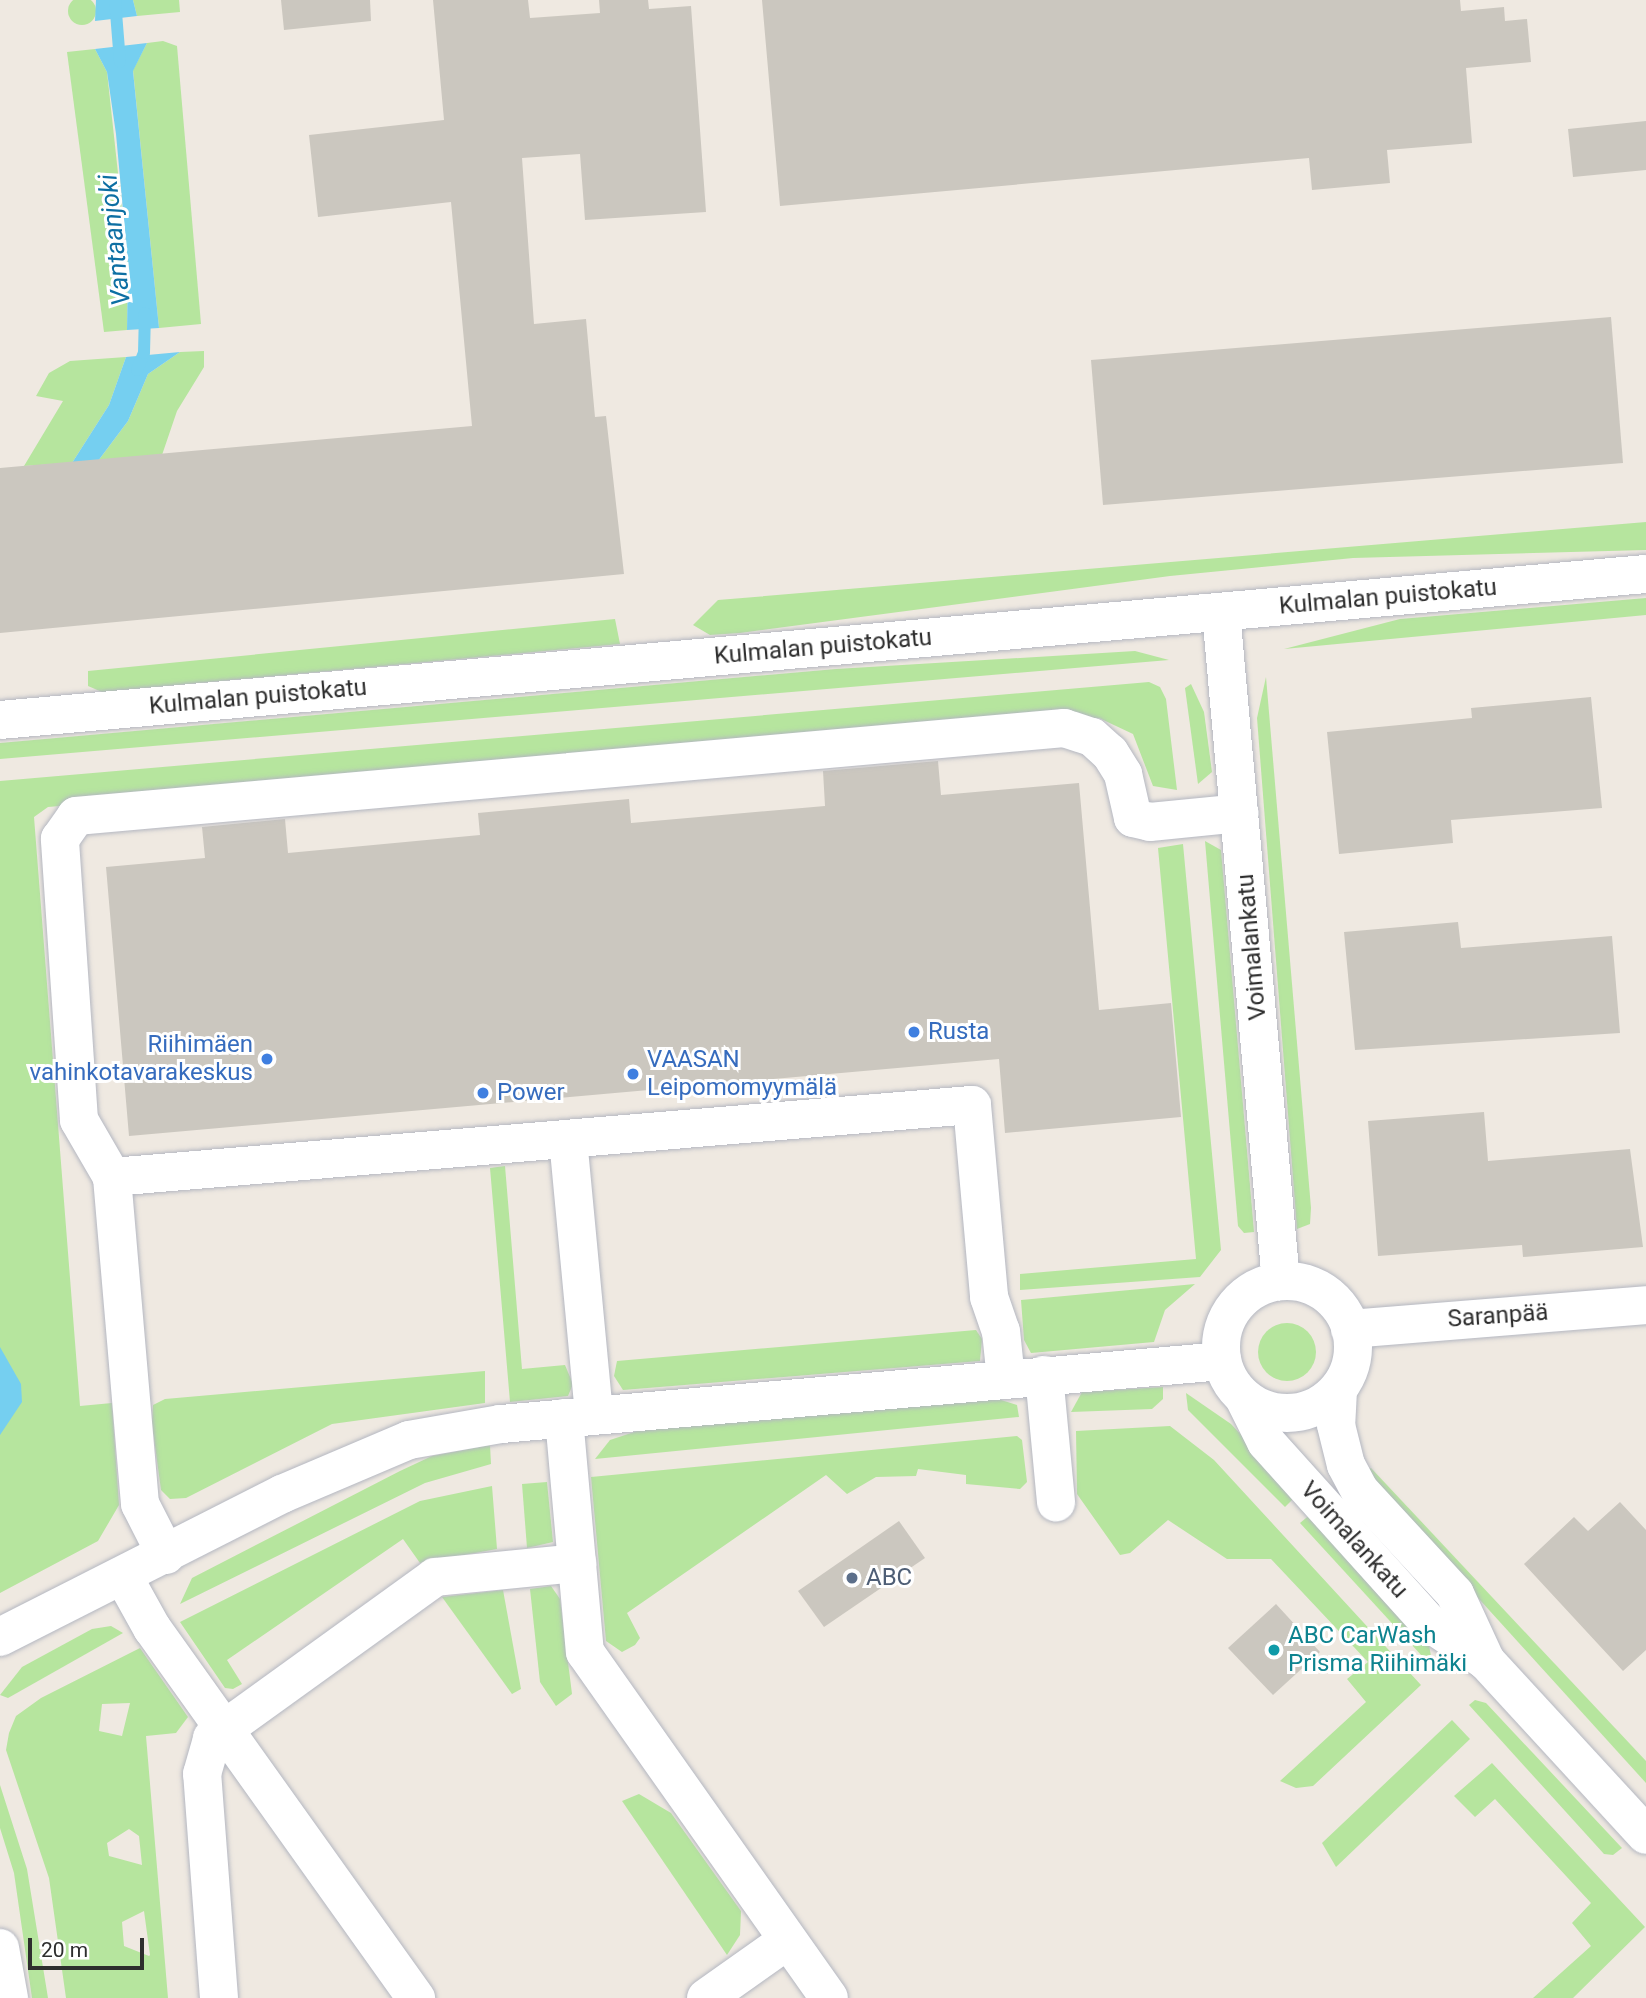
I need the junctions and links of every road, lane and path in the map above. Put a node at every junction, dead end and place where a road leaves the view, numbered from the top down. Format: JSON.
{"nodes":[{"id":1,"x":1646,"y":574,"type":"edge"},
{"id":2,"x":1220,"y":612,"type":"junction"},
{"id":3,"x":0,"y":720,"type":"edge"},
{"id":4,"x":1241,"y":813,"type":"junction"},
{"id":5,"x":568,"y":1139,"type":"junction"},
{"id":6,"x":112,"y":1177,"type":"junction"},
{"id":7,"x":1281,"y":1282,"type":"junction"},
{"id":8,"x":1646,"y":1305,"type":"edge"},
{"id":9,"x":1350,"y":1329,"type":"junction"},
{"id":10,"x":1222,"y":1361,"type":"junction"},
{"id":11,"x":1044,"y":1375,"type":"junction"},
{"id":12,"x":1006,"y":1379,"type":"junction"},
{"id":13,"x":1338,"y":1390,"type":"junction"},
{"id":14,"x":1244,"y":1398,"type":"junction"},
{"id":15,"x":579,"y":1416,"type":"junction"},
{"id":16,"x":1056,"y":1502,"type":"dead end"},
{"id":17,"x":166,"y":1555,"type":"junction"},
{"id":18,"x":577,"y":1563,"type":"junction"},
{"id":19,"x":123,"y":1576,"type":"junction"},
{"id":20,"x":0,"y":1637,"type":"edge"},
{"id":21,"x":1486,"y":1661,"type":"junction"},
{"id":22,"x":224,"y":1726,"type":"junction"},
{"id":23,"x":1646,"y":1835,"type":"edge"},
{"id":24,"x":789,"y":1940,"type":"junction"},
{"id":25,"x":0,"y":1948,"type":"edge"},
{"id":26,"x":9,"y":1998,"type":"edge"},
{"id":27,"x":219,"y":1998,"type":"edge"},
{"id":28,"x":416,"y":1998,"type":"edge"},
{"id":29,"x":706,"y":1998,"type":"edge"},
{"id":30,"x":829,"y":1998,"type":"edge"}],
"edges":[{"from":1,"to":2,"type":"street","name":"Kulmalan puistokatu"},
{"from":2,"to":3,"type":"street","name":"Kulmalan puistokatu"},
{"from":2,"to":4,"type":"street","name":"Voimalankatu"},
{"from":4,"to":6,"type":"street"},
{"from":4,"to":7,"type":"street","name":"Voimalankatu"},
{"from":5,"to":6,"type":"street"},
{"from":5,"to":12,"type":"street"},
{"from":5,"to":15,"type":"street"},
{"from":6,"to":17,"type":"street"},
{"from":7,"to":9,"type":"street"},
{"from":7,"to":10,"type":"street"},
{"from":8,"to":9,"type":"street","name":"Saranpää"},
{"from":9,"to":13,"type":"street"},
{"from":10,"to":11,"type":"street"},
{"from":10,"to":14,"type":"street"},
{"from":11,"to":12,"type":"street"},
{"from":11,"to":16,"type":"street"},
{"from":12,"to":15,"type":"street"},
{"from":13,"to":14,"type":"street"},
{"from":13,"to":21,"type":"street","name":"Voimalankatu"},
{"from":14,"to":21,"type":"street","name":"Voimalankatu"},
{"from":15,"to":17,"type":"street"},
{"from":15,"to":18,"type":"street"},
{"from":17,"to":19,"type":"street"},
{"from":18,"to":22,"type":"street"},
{"from":18,"to":24,"type":"street"},
{"from":19,"to":20,"type":"street"},
{"from":19,"to":22,"type":"street"},
{"from":21,"to":23,"type":"street","name":"Voimalankatu"},
{"from":22,"to":27,"type":"street"},
{"from":22,"to":28,"type":"street"},
{"from":24,"to":29,"type":"street"},
{"from":24,"to":30,"type":"street"},
{"from":25,"to":26,"type":"street"}]}
